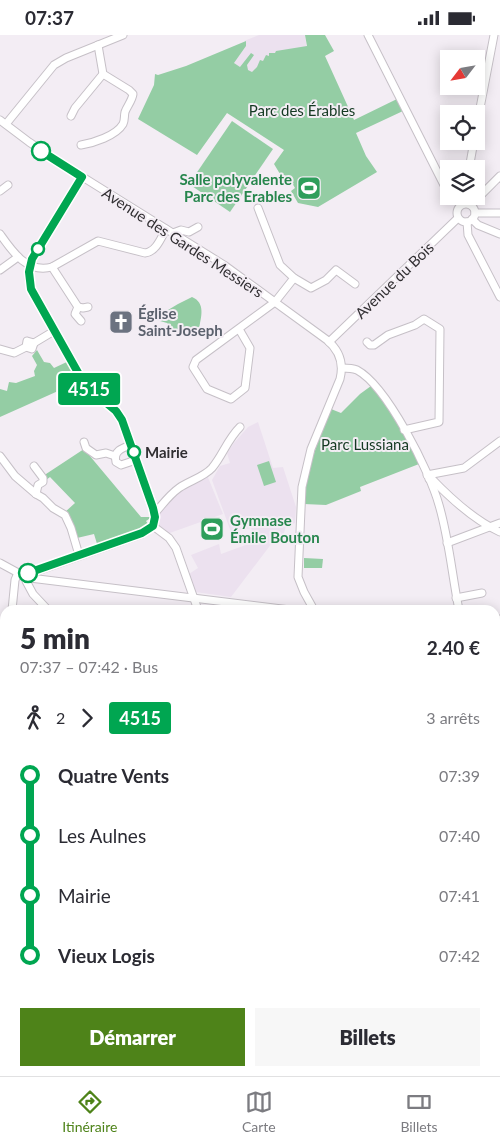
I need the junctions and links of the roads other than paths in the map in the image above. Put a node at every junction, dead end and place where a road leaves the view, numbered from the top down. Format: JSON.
{"nodes":[{"id":1,"x":123,"y":35,"type":"edge"},
{"id":2,"x":368,"y":35,"type":"edge"},
{"id":3,"x":494,"y":35,"type":"edge"},
{"id":4,"x":98,"y":45,"type":"junction"},
{"id":5,"x":103,"y":74,"type":"junction"},
{"id":6,"x":481,"y":105,"type":"edge"},
{"id":7,"x":71,"y":116,"type":"dead end"},
{"id":8,"x":3,"y":122,"type":"edge"},
{"id":9,"x":81,"y":145,"type":"dead end"},
{"id":10,"x":500,"y":176,"type":"edge"},
{"id":11,"x":82,"y":177,"type":"junction"},
{"id":12,"x":440,"y":178,"type":"edge"},
{"id":13,"x":8,"y":185,"type":"dead end"},
{"id":14,"x":485,"y":188,"type":"edge"},
{"id":15,"x":0,"y":191,"type":"edge"},
{"id":16,"x":455,"y":205,"type":"edge"},
{"id":17,"x":463,"y":205,"type":"edge"},
{"id":18,"x":468,"y":205,"type":"edge"},
{"id":19,"x":258,"y":208,"type":"dead end"},
{"id":20,"x":458,"y":209,"type":"junction"},
{"id":21,"x":500,"y":213,"type":"edge"},
{"id":22,"x":458,"y":218,"type":"junction"},
{"id":23,"x":471,"y":218,"type":"junction"},
{"id":24,"x":198,"y":227,"type":"dead end"},
{"id":25,"x":169,"y":231,"type":"junction"},
{"id":26,"x":0,"y":233,"type":"edge"},
{"id":27,"x":500,"y":234,"type":"edge"},
{"id":28,"x":18,"y":257,"type":"junction"},
{"id":29,"x":30,"y":266,"type":"junction"},
{"id":30,"x":52,"y":267,"type":"junction"},
{"id":31,"x":3,"y":268,"type":"edge"},
{"id":32,"x":294,"y":277,"type":"junction"},
{"id":33,"x":354,"y":284,"type":"dead end"},
{"id":34,"x":500,"y":297,"type":"edge"},
{"id":35,"x":275,"y":303,"type":"junction"},
{"id":36,"x":78,"y":307,"type":"junction"},
{"id":37,"x":88,"y":307,"type":"dead end"},
{"id":38,"x":81,"y":321,"type":"dead end"},
{"id":39,"x":239,"y":329,"type":"junction"},
{"id":40,"x":54,"y":331,"type":"junction"},
{"id":41,"x":329,"y":342,"type":"junction"},
{"id":42,"x":367,"y":342,"type":"dead end"},
{"id":43,"x":0,"y":349,"type":"edge"},
{"id":44,"x":342,"y":368,"type":"junction"},
{"id":45,"x":240,"y":427,"type":"dead end"},
{"id":46,"x":404,"y":430,"type":"junction"},
{"id":47,"x":500,"y":441,"type":"edge"},
{"id":48,"x":84,"y":442,"type":"dead end"},
{"id":49,"x":131,"y":445,"type":"junction"},
{"id":50,"x":0,"y":456,"type":"edge"},
{"id":51,"x":115,"y":456,"type":"junction"},
{"id":52,"x":136,"y":460,"type":"junction"},
{"id":53,"x":34,"y":466,"type":"dead end"},
{"id":54,"x":428,"y":477,"type":"junction"},
{"id":55,"x":446,"y":492,"type":"junction"},
{"id":56,"x":36,"y":494,"type":"junction"},
{"id":57,"x":436,"y":495,"type":"junction"},
{"id":58,"x":155,"y":513,"type":"junction"},
{"id":59,"x":500,"y":523,"type":"edge"},
{"id":60,"x":153,"y":526,"type":"junction"},
{"id":61,"x":489,"y":527,"type":"junction"},
{"id":62,"x":500,"y":532,"type":"edge"},
{"id":63,"x":447,"y":543,"type":"junction"},
{"id":64,"x":80,"y":555,"type":"junction"},
{"id":65,"x":0,"y":563,"type":"edge"},
{"id":66,"x":25,"y":576,"type":"junction"},
{"id":67,"x":482,"y":593,"type":"dead end"},
{"id":68,"x":456,"y":598,"type":"junction"},
{"id":69,"x":194,"y":599,"type":"junction"},
{"id":70,"x":12,"y":605,"type":"edge"},
{"id":71,"x":43,"y":605,"type":"edge"},
{"id":72,"x":196,"y":605,"type":"edge"},
{"id":73,"x":246,"y":605,"type":"edge"},
{"id":74,"x":311,"y":605,"type":"edge"},
{"id":75,"x":458,"y":605,"type":"edge"}],
"edges":[{"from":1,"to":4,"type":"street"},
{"from":2,"to":12,"type":"street"},
{"from":3,"to":6,"type":"street"},
{"from":4,"to":5,"type":"street"},
{"from":4,"to":8,"type":"street"},
{"from":5,"to":7,"type":"street"},
{"from":5,"to":9,"type":"street"},
{"from":8,"to":11,"type":"street","name":"Avenue des Gardes Messiers"},
{"from":10,"to":14,"type":"street"},
{"from":11,"to":25,"type":"street","name":"Avenue des Gardes Messiers"},
{"from":11,"to":29,"type":"street"},
{"from":13,"to":15,"type":"street"},
{"from":16,"to":20,"type":"street"},
{"from":17,"to":20,"type":"street"},
{"from":18,"to":23,"type":"street"},
{"from":19,"to":32,"type":"street"},
{"from":20,"to":22,"type":"street"},
{"from":21,"to":23,"type":"street"},
{"from":22,"to":23,"type":"street"},
{"from":22,"to":41,"type":"street","name":"Avenue du Bois"},
{"from":23,"to":27,"type":"street"},
{"from":23,"to":34,"type":"street"},
{"from":24,"to":25,"type":"street"},
{"from":25,"to":30,"type":"street"},
{"from":25,"to":35,"type":"street","name":"Avenue des Gardes Messiers"},
{"from":26,"to":28,"type":"street"},
{"from":28,"to":29,"type":"street"},
{"from":28,"to":31,"type":"street"},
{"from":29,"to":30,"type":"street"},
{"from":29,"to":40,"type":"street"},
{"from":30,"to":36,"type":"street"},
{"from":32,"to":33,"type":"street"},
{"from":32,"to":35,"type":"street"},
{"from":35,"to":39,"type":"street"},
{"from":35,"to":41,"type":"street","name":"Avenue des Gardes Messiers"},
{"from":36,"to":37,"type":"street"},
{"from":36,"to":38,"type":"street"},
{"from":39,"to":39,"type":"street"},
{"from":40,"to":43,"type":"street"},
{"from":40,"to":49,"type":"street"},
{"from":41,"to":44,"type":"street","name":"Avenue des Gardes Messiers"},
{"from":42,"to":46,"type":"street"},
{"from":44,"to":46,"type":"street"},
{"from":44,"to":74,"type":"street"},
{"from":45,"to":58,"type":"street"},
{"from":46,"to":54,"type":"street"},
{"from":47,"to":54,"type":"street"},
{"from":48,"to":51,"type":"street"},
{"from":49,"to":51,"type":"street"},
{"from":49,"to":52,"type":"street"},
{"from":50,"to":56,"type":"street"},
{"from":51,"to":52,"type":"street"},
{"from":52,"to":58,"type":"street"},
{"from":53,"to":56,"type":"street"},
{"from":54,"to":55,"type":"street"},
{"from":54,"to":57,"type":"street"},
{"from":55,"to":57,"type":"street"},
{"from":55,"to":61,"type":"street"},
{"from":56,"to":64,"type":"street"},
{"from":57,"to":63,"type":"street"},
{"from":58,"to":60,"type":"street"},
{"from":59,"to":61,"type":"street"},
{"from":60,"to":64,"type":"street"},
{"from":60,"to":69,"type":"street"},
{"from":61,"to":62,"type":"street"},
{"from":61,"to":63,"type":"street"},
{"from":63,"to":68,"type":"street"},
{"from":64,"to":66,"type":"street"},
{"from":65,"to":66,"type":"street"},
{"from":66,"to":69,"type":"street"},
{"from":66,"to":70,"type":"street"},
{"from":66,"to":71,"type":"street"},
{"from":67,"to":68,"type":"street"},
{"from":68,"to":75,"type":"street"},
{"from":69,"to":72,"type":"street"},
{"from":69,"to":73,"type":"street"}]}
